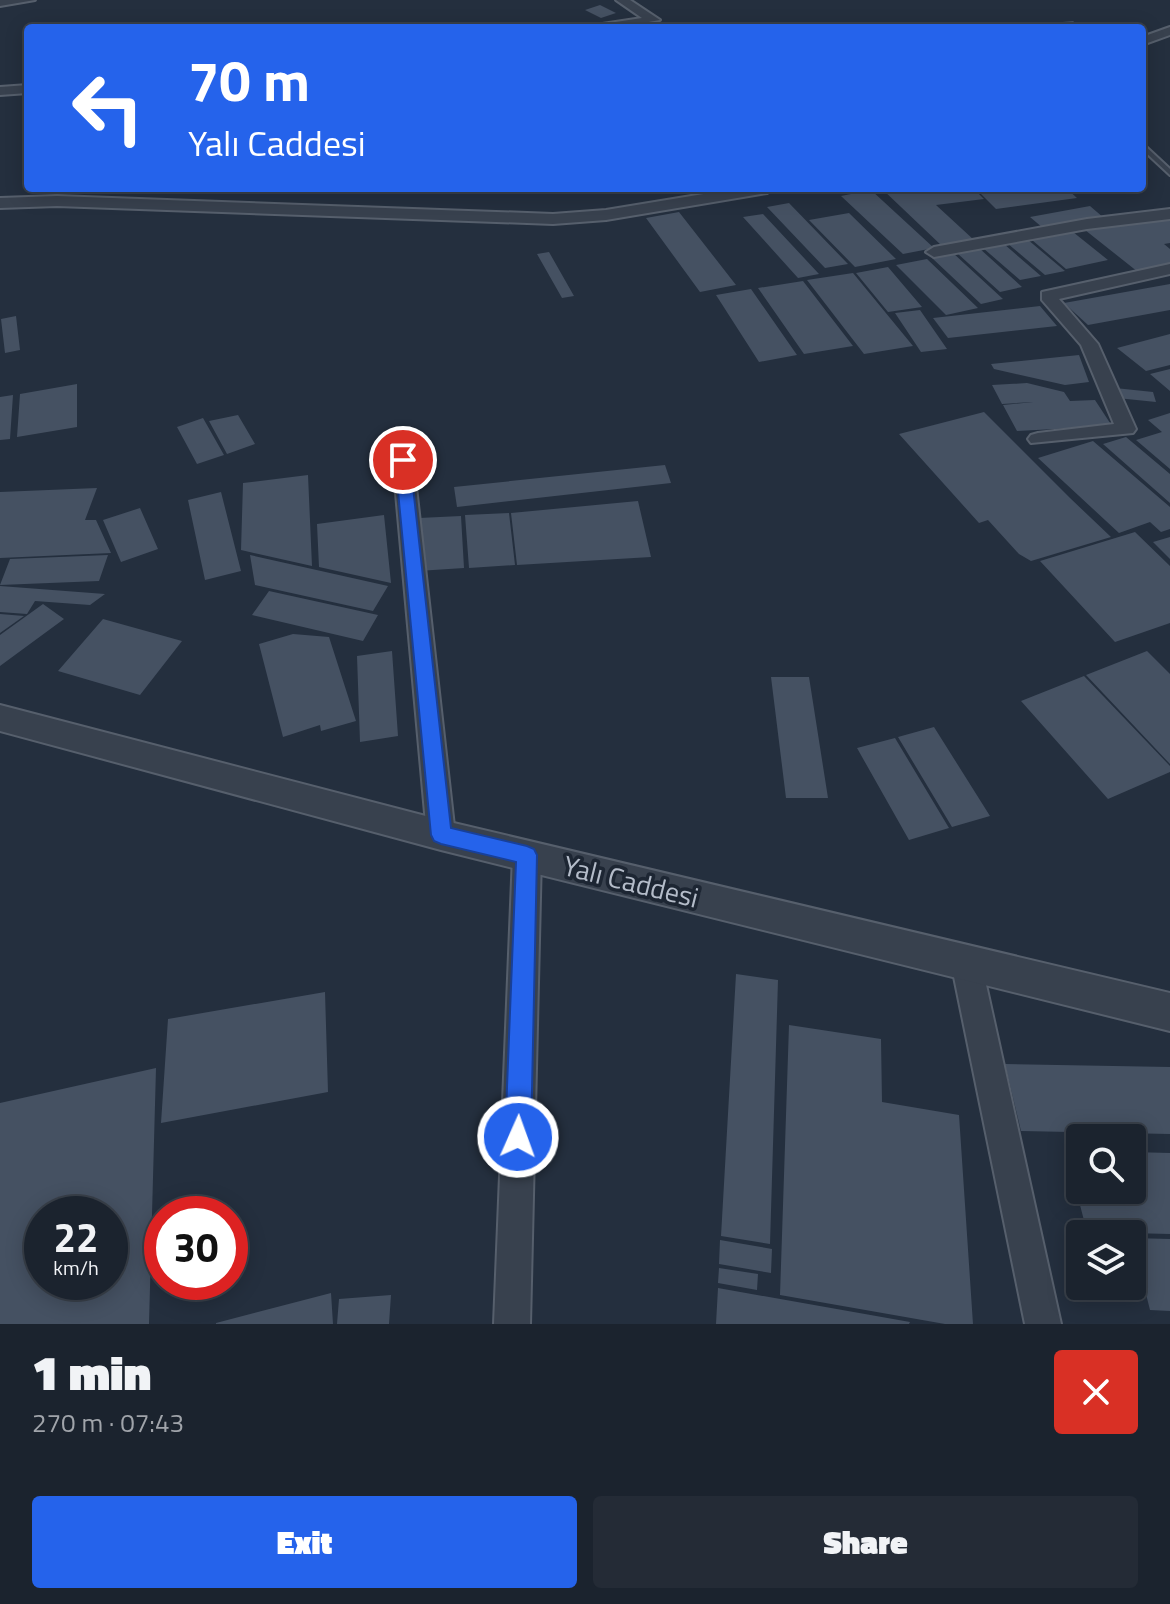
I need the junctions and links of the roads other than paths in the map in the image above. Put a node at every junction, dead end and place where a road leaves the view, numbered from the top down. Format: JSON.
{"nodes":[{"id":1,"x":29,"y":0,"type":"edge"},
{"id":2,"x":622,"y":0,"type":"edge"},
{"id":3,"x":2,"y":2,"type":"edge"},
{"id":4,"x":618,"y":24,"type":"edge"},
{"id":5,"x":1170,"y":31,"type":"edge"},
{"id":6,"x":1146,"y":40,"type":"edge"},
{"id":7,"x":24,"y":89,"type":"edge"},
{"id":8,"x":0,"y":91,"type":"edge"},
{"id":9,"x":1146,"y":149,"type":"edge"},
{"id":10,"x":1170,"y":173,"type":"edge"},
{"id":11,"x":743,"y":192,"type":"edge"},
{"id":12,"x":0,"y":203,"type":"edge"},
{"id":13,"x":1170,"y":214,"type":"edge"},
{"id":14,"x":934,"y":252,"type":"dead end"},
{"id":15,"x":1170,"y":269,"type":"edge"},
{"id":16,"x":1038,"y":439,"type":"dead end"},
{"id":17,"x":403,"y":460,"type":"dead end"},
{"id":18,"x":0,"y":718,"type":"edge"},
{"id":19,"x":441,"y":835,"type":"junction"},
{"id":20,"x":527,"y":855,"type":"junction"},
{"id":21,"x":966,"y":962,"type":"junction"},
{"id":22,"x":1170,"y":1012,"type":"edge"},
{"id":23,"x":512,"y":1324,"type":"edge"},
{"id":24,"x":1043,"y":1324,"type":"edge"}],
"edges":[{"from":1,"to":3,"type":"street"},
{"from":2,"to":4,"type":"street"},
{"from":5,"to":6,"type":"street"},
{"from":7,"to":8,"type":"street"},
{"from":9,"to":10,"type":"lane"},
{"from":11,"to":12,"type":"street"},
{"from":13,"to":14,"type":"street"},
{"from":15,"to":16,"type":"street"},
{"from":17,"to":19,"type":"street"},
{"from":18,"to":19,"type":"street","name":"Yalı Caddesi"},
{"from":19,"to":20,"type":"street","name":"Yalı Caddesi"},
{"from":20,"to":21,"type":"street","name":"Yalı Caddesi"},
{"from":20,"to":23,"type":"street"},
{"from":21,"to":22,"type":"street","name":"Yalı Caddesi"},
{"from":21,"to":24,"type":"street"}]}
